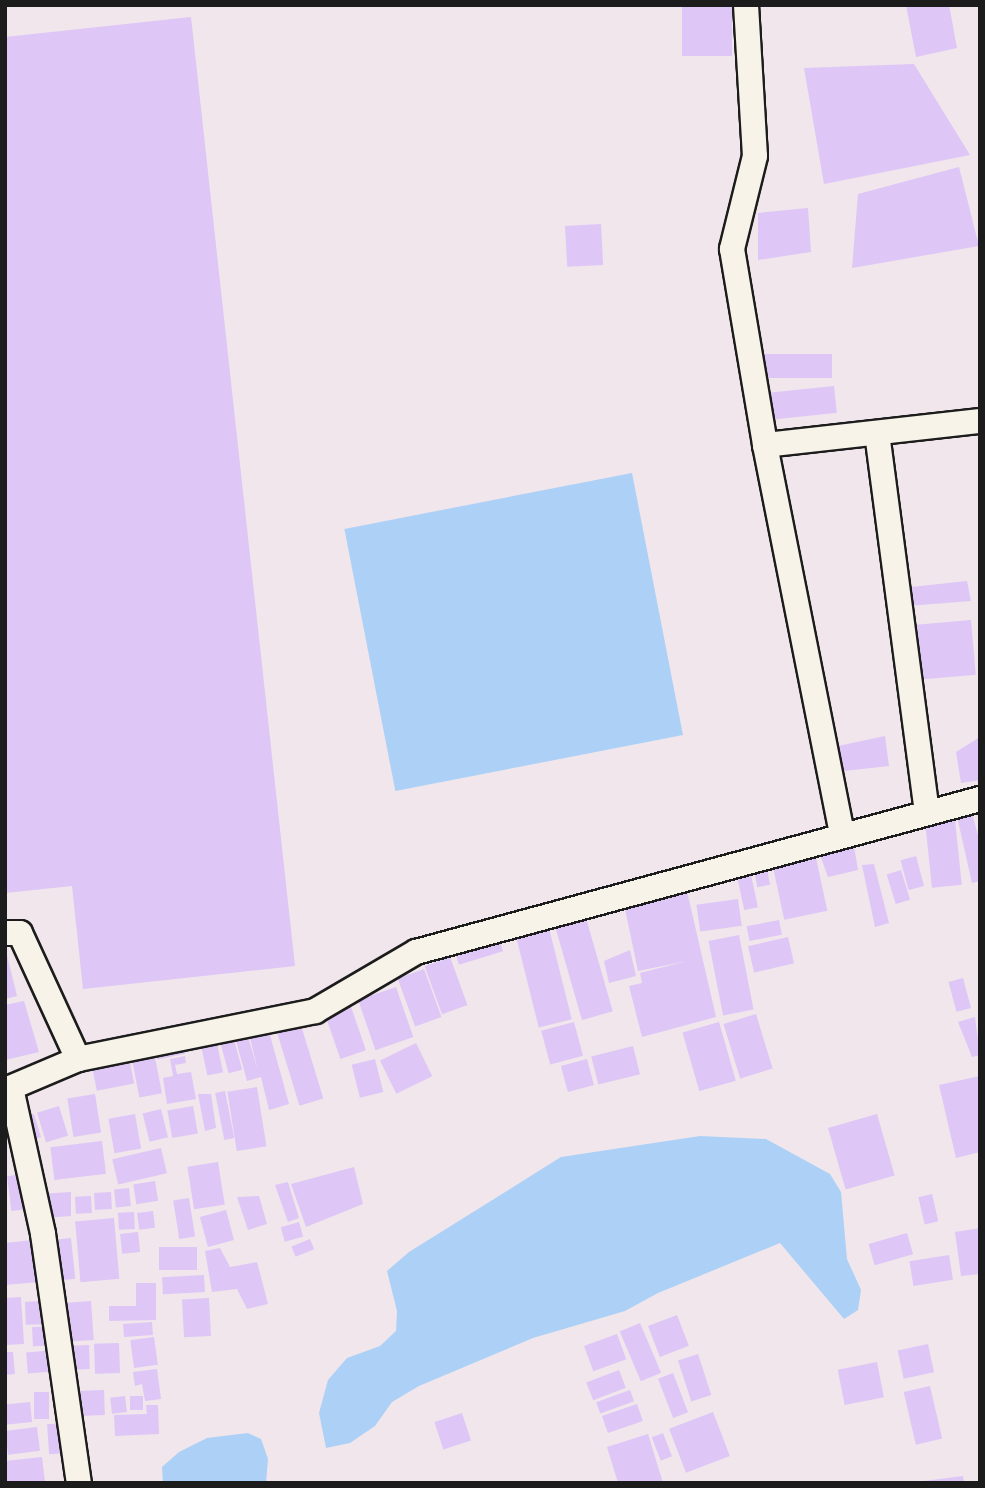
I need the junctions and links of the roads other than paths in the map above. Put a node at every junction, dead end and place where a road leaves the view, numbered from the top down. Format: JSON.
{"nodes":[{"id":1,"x":746,"y":5,"type":"edge"},
{"id":2,"x":980,"y":421,"type":"edge"},
{"id":3,"x":877,"y":433,"type":"junction"},
{"id":4,"x":765,"y":445,"type":"junction"},
{"id":5,"x":980,"y":799,"type":"edge"},
{"id":6,"x":927,"y":813,"type":"junction"},
{"id":7,"x":842,"y":834,"type":"junction"},
{"id":8,"x":5,"y":933,"type":"edge"},
{"id":9,"x":78,"y":1059,"type":"junction"},
{"id":10,"x":8,"y":1089,"type":"edge"},
{"id":11,"x":79,"y":1483,"type":"edge"}],
"edges":[{"from":1,"to":4,"type":"street"},
{"from":2,"to":3,"type":"street"},
{"from":3,"to":4,"type":"street"},
{"from":3,"to":6,"type":"street"},
{"from":4,"to":7,"type":"street"},
{"from":5,"to":6,"type":"street"},
{"from":6,"to":7,"type":"street"},
{"from":7,"to":9,"type":"street"},
{"from":8,"to":9,"type":"street"},
{"from":9,"to":10,"type":"street"},
{"from":10,"to":11,"type":"street"}]}
